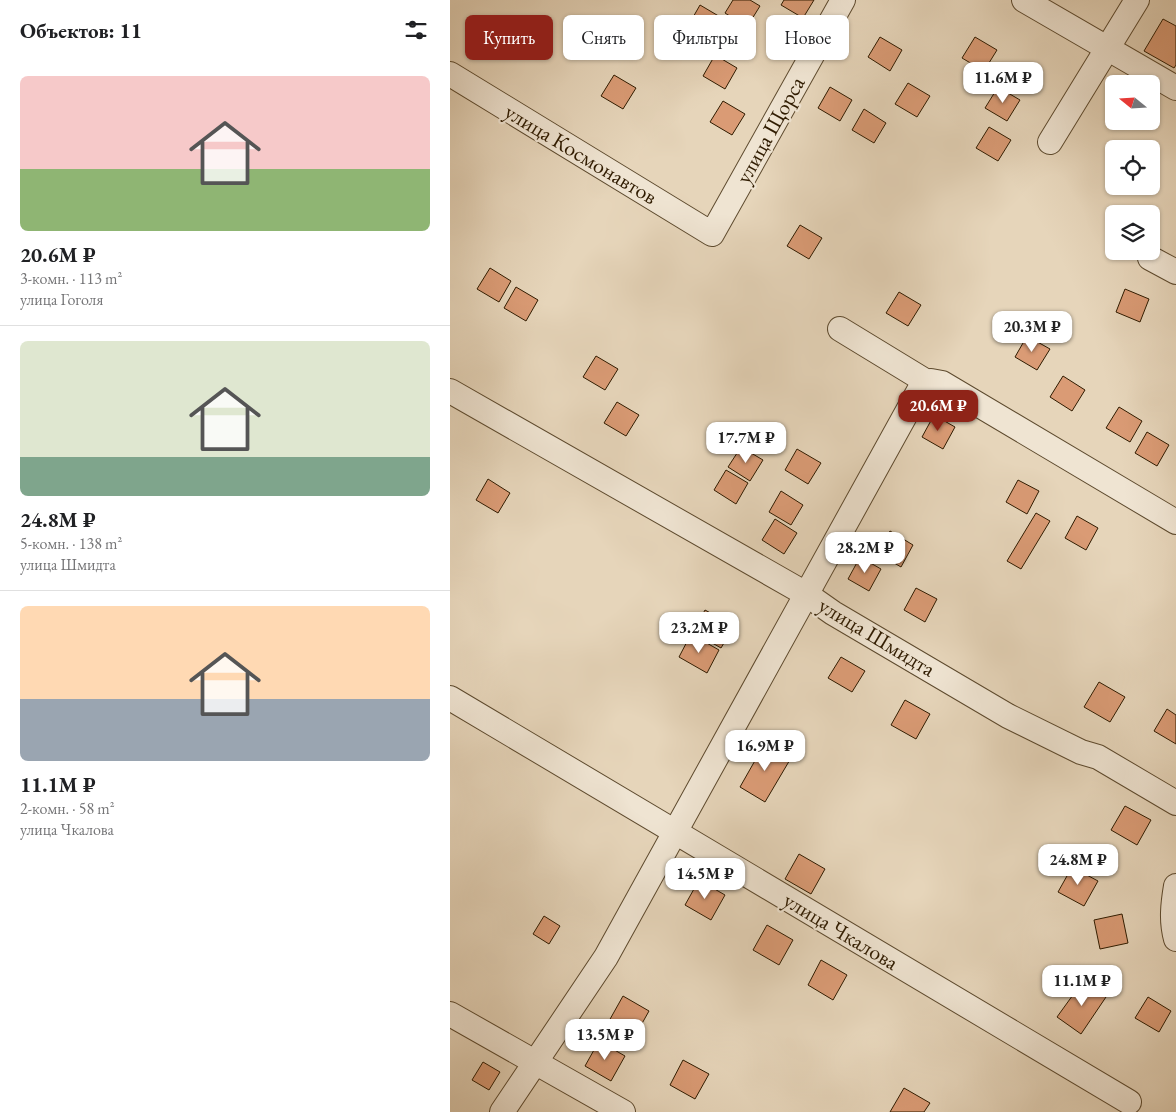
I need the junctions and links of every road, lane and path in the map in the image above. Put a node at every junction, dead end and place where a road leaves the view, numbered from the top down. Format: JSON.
{"nodes":[{"id":1,"x":843,"y":0,"type":"edge"},
{"id":2,"x":1024,"y":0,"type":"edge"},
{"id":3,"x":1138,"y":0,"type":"edge"},
{"id":4,"x":1107,"y":48,"type":"junction"},
{"id":5,"x":450,"y":74,"type":"edge"},
{"id":6,"x":1176,"y":88,"type":"edge"},
{"id":7,"x":1050,"y":142,"type":"dead end"},
{"id":8,"x":712,"y":234,"type":"joint"},
{"id":9,"x":1154,"y":260,"type":"edge"},
{"id":10,"x":1176,"y":272,"type":"edge"},
{"id":11,"x":840,"y":329,"type":"dead end"},
{"id":12,"x":934,"y":383,"type":"junction"},
{"id":13,"x":450,"y":391,"type":"edge"},
{"id":14,"x":1176,"y":522,"type":"edge"},
{"id":15,"x":806,"y":594,"type":"junction"},
{"id":16,"x":450,"y":698,"type":"edge"},
{"id":17,"x":1176,"y":803,"type":"edge"},
{"id":18,"x":676,"y":832,"type":"junction"},
{"id":19,"x":1176,"y":886,"type":"edge"},
{"id":20,"x":1176,"y":939,"type":"edge"},
{"id":21,"x":450,"y":1014,"type":"edge"},
{"id":22,"x":534,"y":1062,"type":"junction"},
{"id":23,"x":1129,"y":1102,"type":"dead end"},
{"id":24,"x":502,"y":1112,"type":"edge"},
{"id":25,"x":623,"y":1112,"type":"edge"}],
"edges":[{"from":1,"to":8,"type":"street","name":"улица Щорса"},
{"from":2,"to":4,"type":"street"},
{"from":3,"to":4,"type":"street"},
{"from":4,"to":6,"type":"street"},
{"from":4,"to":7,"type":"street"},
{"from":5,"to":8,"type":"street","name":"улица Космонавтов"},
{"from":9,"to":10,"type":"street"},
{"from":11,"to":12,"type":"street"},
{"from":12,"to":14,"type":"street"},
{"from":12,"to":15,"type":"street"},
{"from":13,"to":15,"type":"street","name":"улица Шмидта"},
{"from":15,"to":17,"type":"street","name":"улица Шмидта"},
{"from":15,"to":18,"type":"street"},
{"from":16,"to":18,"type":"street","name":"улица Чкалова"},
{"from":18,"to":22,"type":"street"},
{"from":18,"to":23,"type":"street","name":"улица Чкалова"},
{"from":19,"to":20,"type":"street"},
{"from":21,"to":22,"type":"street"},
{"from":22,"to":24,"type":"street"},
{"from":22,"to":25,"type":"street"}]}
